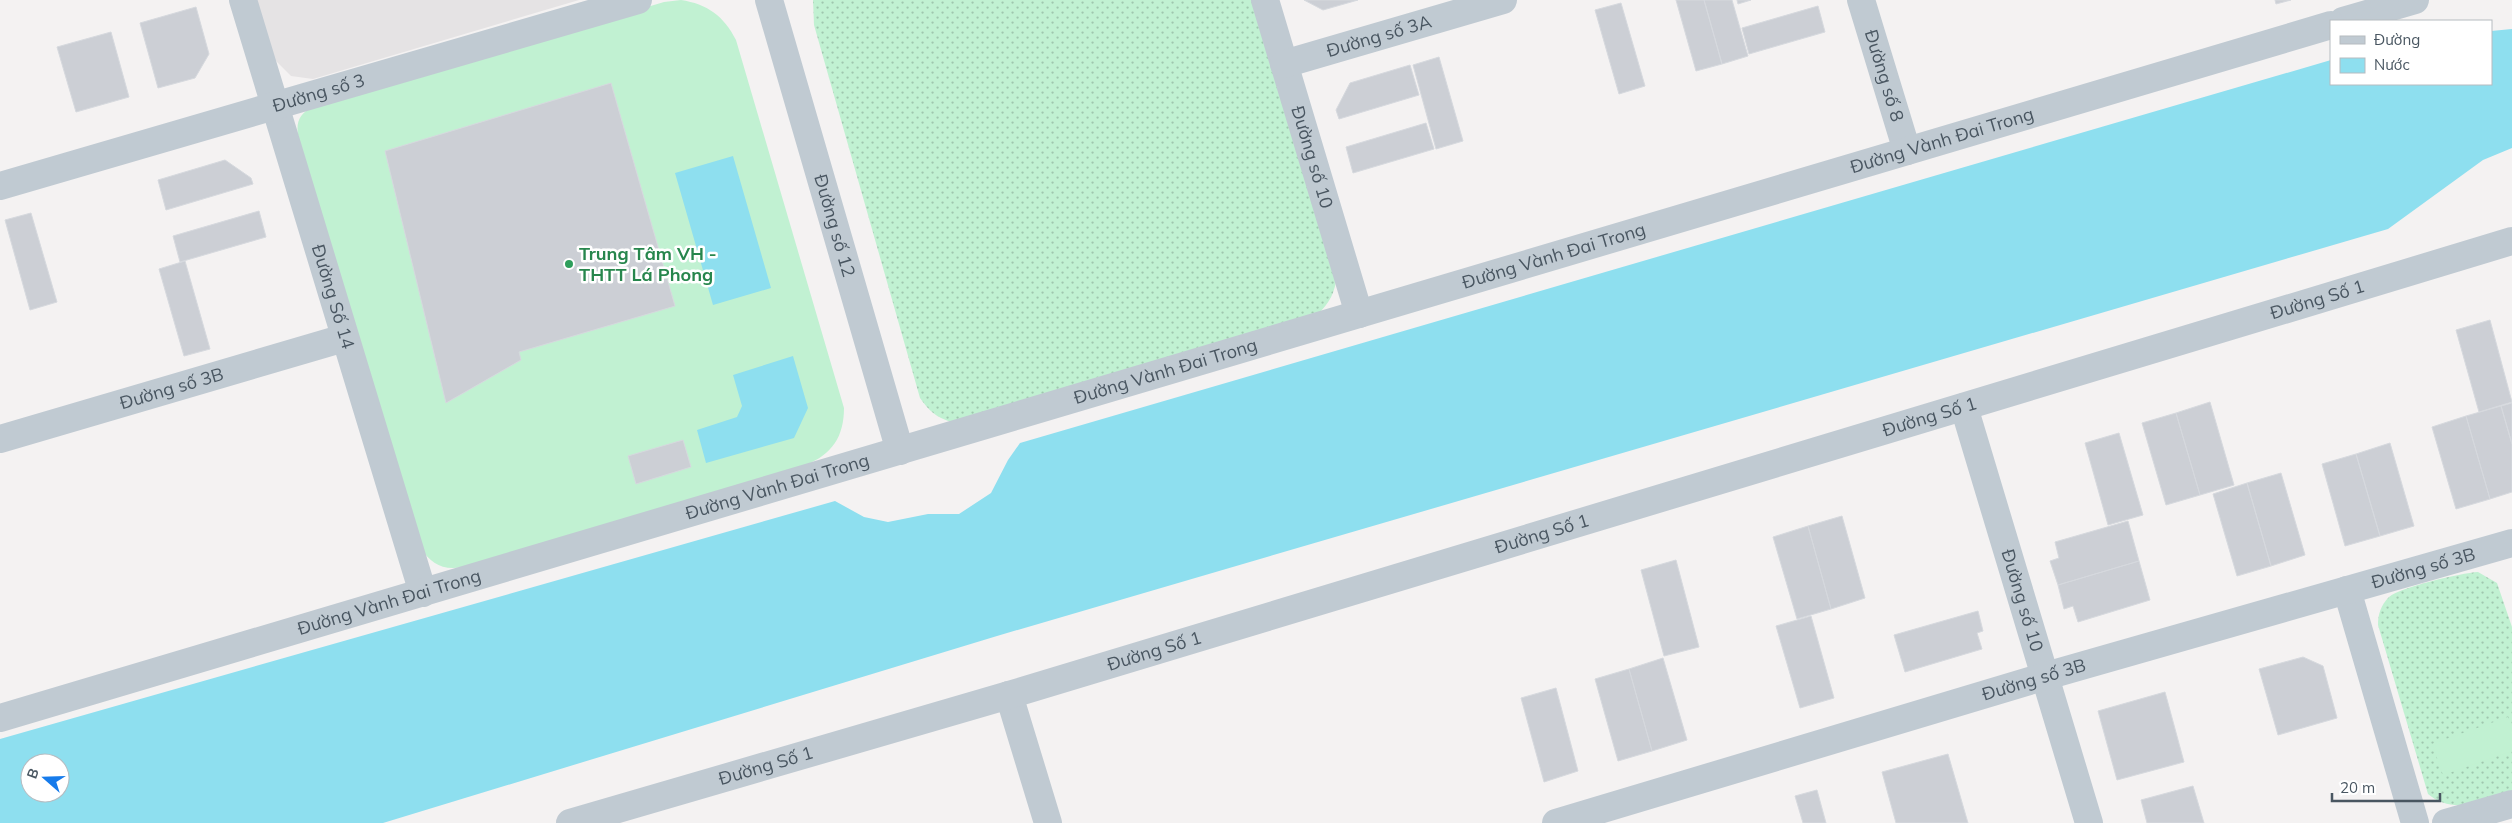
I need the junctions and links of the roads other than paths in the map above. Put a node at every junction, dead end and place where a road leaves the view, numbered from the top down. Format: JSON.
{"nodes":[{"id":1,"x":243,"y":0,"type":"edge"},
{"id":2,"x":638,"y":0,"type":"edge"},
{"id":3,"x":769,"y":0,"type":"edge"},
{"id":4,"x":1265,"y":0,"type":"edge"},
{"id":5,"x":1502,"y":0,"type":"edge"},
{"id":6,"x":1861,"y":0,"type":"edge"},
{"id":7,"x":2415,"y":0,"type":"edge"},
{"id":8,"x":2346,"y":20,"type":"edge"},
{"id":9,"x":2330,"y":25,"type":"edge"},
{"id":10,"x":1284,"y":64,"type":"junction"},
{"id":11,"x":274,"y":105,"type":"junction"},
{"id":12,"x":1907,"y":151,"type":"junction"},
{"id":13,"x":0,"y":186,"type":"edge"},
{"id":14,"x":2512,"y":241,"type":"edge"},
{"id":15,"x":1358,"y":314,"type":"junction"},
{"id":16,"x":344,"y":338,"type":"junction"},
{"id":17,"x":1964,"y":407,"type":"junction"},
{"id":18,"x":0,"y":440,"type":"edge"},
{"id":19,"x":900,"y":451,"type":"junction"},
{"id":20,"x":2510,"y":550,"type":"edge"},
{"id":21,"x":2347,"y":590,"type":"junction"},
{"id":22,"x":423,"y":593,"type":"junction"},
{"id":23,"x":2046,"y":676,"type":"junction"},
{"id":24,"x":1009,"y":695,"type":"junction"},
{"id":25,"x":0,"y":718,"type":"edge"},
{"id":26,"x":2512,"y":804,"type":"edge"},
{"id":27,"x":570,"y":823,"type":"edge"},
{"id":28,"x":1048,"y":823,"type":"edge"},
{"id":29,"x":1556,"y":823,"type":"edge"},
{"id":30,"x":2089,"y":823,"type":"edge"},
{"id":31,"x":2415,"y":823,"type":"edge"},
{"id":32,"x":2446,"y":823,"type":"edge"}],
"edges":[{"from":1,"to":11,"type":"street","name":"Đường Số 14"},
{"from":2,"to":11,"type":"street","name":"Đường số 3"},
{"from":3,"to":19,"type":"street","name":"Đường số 12"},
{"from":4,"to":10,"type":"street","name":"Đường số 10"},
{"from":5,"to":10,"type":"street","name":"Đường số 3A"},
{"from":6,"to":12,"type":"street","name":"Đường số 8"},
{"from":7,"to":8,"type":"street"},
{"from":9,"to":12,"type":"street","name":"Đường Vành Đai Trong"},
{"from":10,"to":15,"type":"street","name":"Đường số 10"},
{"from":11,"to":13,"type":"street","name":"Đường số 3"},
{"from":11,"to":16,"type":"street","name":"Đường Số 14"},
{"from":12,"to":15,"type":"street","name":"Đường Vành Đai Trong"},
{"from":14,"to":17,"type":"street","name":"Đường Số 1"},
{"from":15,"to":19,"type":"street","name":"Đường Vành Đai Trong"},
{"from":16,"to":18,"type":"street","name":"Đường số 3B"},
{"from":16,"to":22,"type":"street","name":"Đường Số 14"},
{"from":17,"to":23,"type":"street","name":"Đường số 10"},
{"from":17,"to":24,"type":"street","name":"Đường Số 1"},
{"from":19,"to":22,"type":"street","name":"Đường Vành Đai Trong"},
{"from":20,"to":21,"type":"street","name":"Đường số 3B"},
{"from":21,"to":23,"type":"street","name":"Đường số 3B"},
{"from":21,"to":31,"type":"street"},
{"from":22,"to":25,"type":"street","name":"Đường Vành Đai Trong"},
{"from":23,"to":29,"type":"street","name":"Đường số 3B"},
{"from":23,"to":30,"type":"street","name":"Đường số 10"},
{"from":24,"to":27,"type":"street","name":"Đường Số 1"},
{"from":24,"to":28,"type":"street"},
{"from":26,"to":32,"type":"street"}]}
